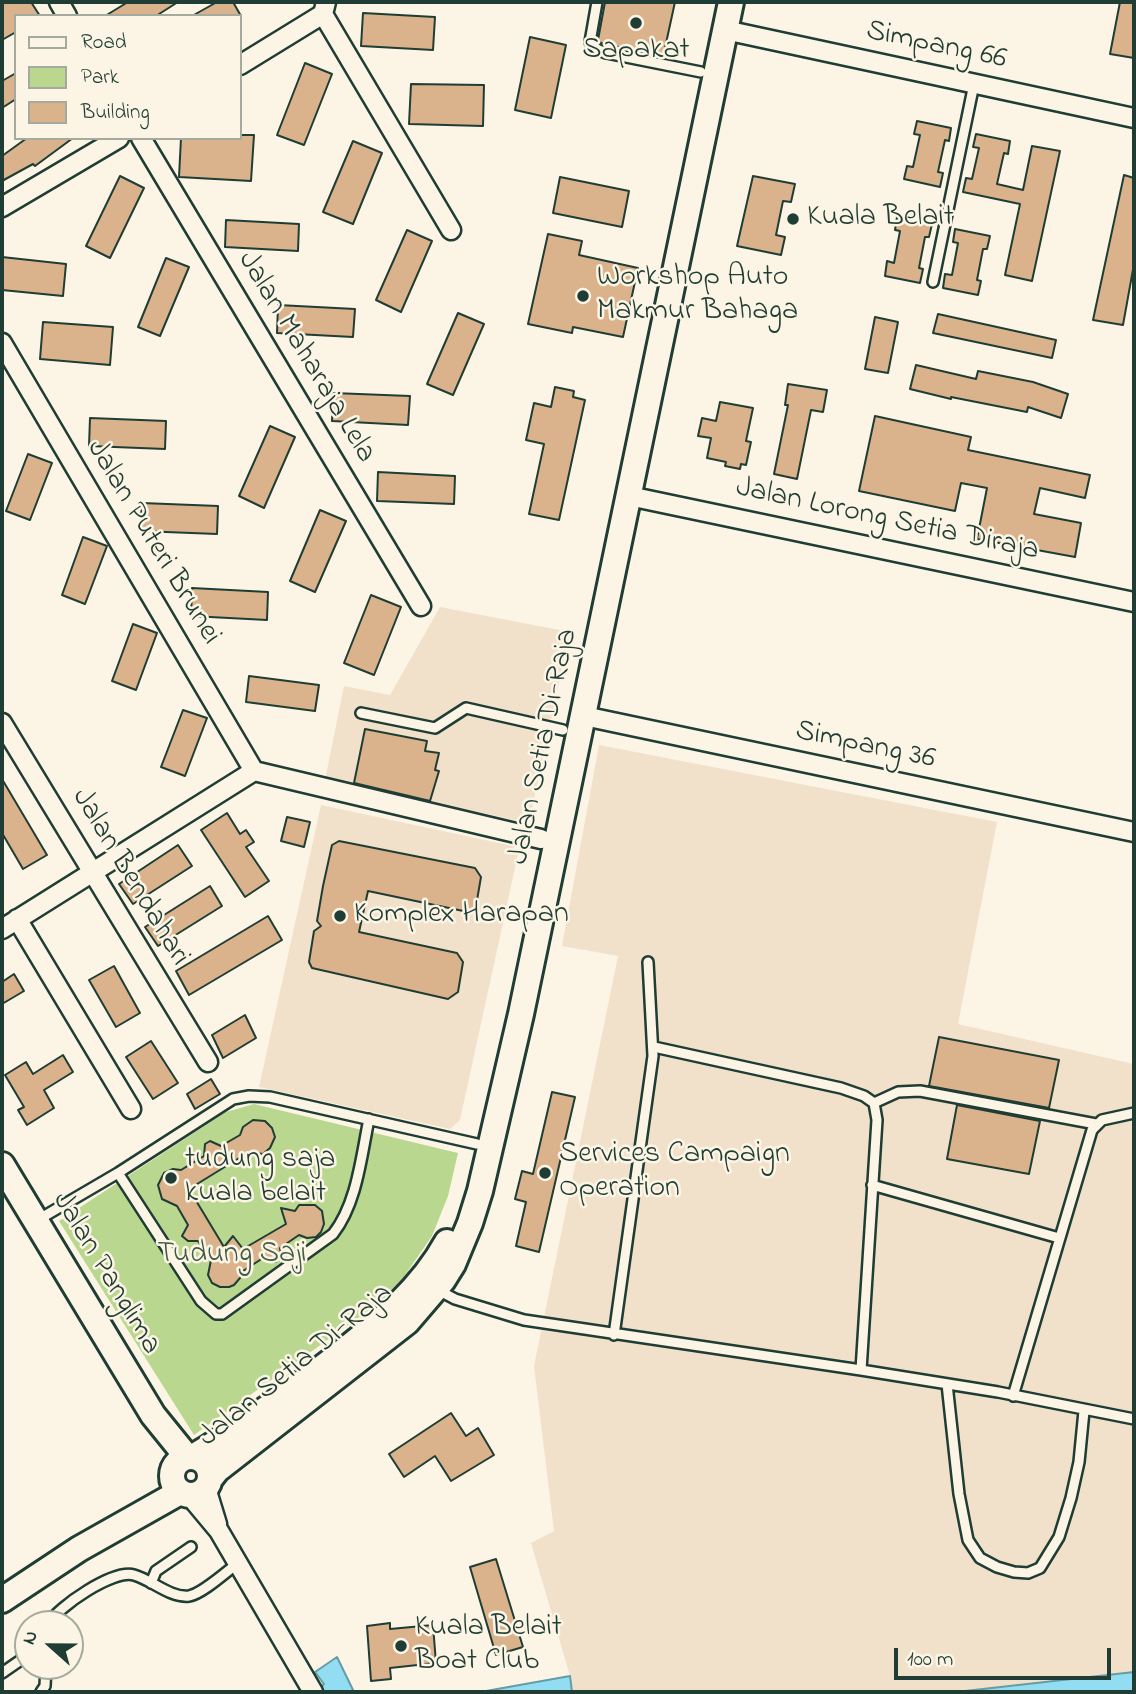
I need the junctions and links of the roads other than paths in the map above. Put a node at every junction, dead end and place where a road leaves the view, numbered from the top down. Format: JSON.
{"nodes":[{"id":1,"x":597,"y":2,"type":"edge"},
{"id":2,"x":715,"y":2,"type":"edge"},
{"id":3,"x":731,"y":2,"type":"edge"},
{"id":4,"x":325,"y":8,"type":"edge"},
{"id":5,"x":725,"y":30,"type":"junction"},
{"id":6,"x":242,"y":64,"type":"edge"},
{"id":7,"x":701,"y":72,"type":"junction"},
{"id":8,"x":974,"y":84,"type":"junction"},
{"id":9,"x":1134,"y":118,"type":"edge"},
{"id":10,"x":116,"y":140,"type":"edge"},
{"id":11,"x":142,"y":140,"type":"edge"},
{"id":12,"x":2,"y":207,"type":"edge"},
{"id":13,"x":451,"y":230,"type":"dead end"},
{"id":14,"x":933,"y":282,"type":"dead end"},
{"id":15,"x":2,"y":343,"type":"edge"},
{"id":16,"x":629,"y":496,"type":"junction"},
{"id":17,"x":1134,"y":602,"type":"edge"},
{"id":18,"x":421,"y":606,"type":"dead end"},
{"id":19,"x":362,"y":713,"type":"dead end"},
{"id":20,"x":584,"y":716,"type":"junction"},
{"id":21,"x":2,"y":723,"type":"edge"},
{"id":22,"x":564,"y":730,"type":"junction"},
{"id":23,"x":254,"y":771,"type":"junction"},
{"id":24,"x":1134,"y":832,"type":"edge"},
{"id":25,"x":541,"y":839,"type":"junction"},
{"id":26,"x":92,"y":872,"type":"junction"},
{"id":27,"x":9,"y":924,"type":"edge"},
{"id":28,"x":648,"y":962,"type":"dead end"},
{"id":29,"x":654,"y":1047,"type":"junction"},
{"id":30,"x":208,"y":1062,"type":"dead end"},
{"id":31,"x":873,"y":1103,"type":"junction"},
{"id":32,"x":131,"y":1110,"type":"dead end"},
{"id":33,"x":1134,"y":1113,"type":"edge"},
{"id":34,"x":369,"y":1119,"type":"junction"},
{"id":35,"x":1096,"y":1124,"type":"junction"},
{"id":36,"x":478,"y":1144,"type":"junction"},
{"id":37,"x":2,"y":1165,"type":"edge"},
{"id":38,"x":118,"y":1174,"type":"junction"},
{"id":39,"x":872,"y":1185,"type":"junction"},
{"id":40,"x":36,"y":1221,"type":"junction"},
{"id":41,"x":1059,"y":1238,"type":"junction"},
{"id":42,"x":437,"y":1289,"type":"junction"},
{"id":43,"x":614,"y":1335,"type":"junction"},
{"id":44,"x":861,"y":1370,"type":"junction"},
{"id":45,"x":947,"y":1384,"type":"junction"},
{"id":46,"x":1013,"y":1396,"type":"junction"},
{"id":47,"x":1084,"y":1410,"type":"junction"},
{"id":48,"x":1134,"y":1419,"type":"edge"},
{"id":49,"x":189,"y":1476,"type":"junction"},
{"id":50,"x":191,"y":1547,"type":"dead end"},
{"id":51,"x":238,"y":1563,"type":"junction"},
{"id":52,"x":151,"y":1583,"type":"junction"},
{"id":53,"x":2,"y":1600,"type":"edge"},
{"id":54,"x":62,"y":1610,"type":"edge"},
{"id":55,"x":313,"y":1692,"type":"edge"}],
"edges":[{"from":1,"to":7,"type":"lane"},
{"from":2,"to":7,"type":"main road","name":"Jalan Setia Di-Raja"},
{"from":3,"to":5,"type":"main road","name":"Jalan Setia Di-Raja"},
{"from":4,"to":6,"type":"street"},
{"from":4,"to":13,"type":"street"},
{"from":5,"to":8,"type":"street","name":"Simpang 66"},
{"from":5,"to":16,"type":"main road","name":"Jalan Setia Di-Raja"},
{"from":7,"to":22,"type":"main road","name":"Jalan Setia Di-Raja"},
{"from":8,"to":9,"type":"street","name":"Simpang 66"},
{"from":8,"to":14,"type":"lane"},
{"from":10,"to":12,"type":"street"},
{"from":11,"to":18,"type":"street","name":"Jalan Maharaja Lela"},
{"from":15,"to":23,"type":"street","name":"Jalan Puteri Brunei"},
{"from":16,"to":17,"type":"street","name":"Jalan Lorong Setia Diraja"},
{"from":16,"to":20,"type":"main road","name":"Jalan Setia Di-Raja"},
{"from":19,"to":22,"type":"lane"},
{"from":20,"to":24,"type":"street","name":"Simpang 36"},
{"from":20,"to":42,"type":"main road","name":"Jalan Setia Di-Raja"},
{"from":21,"to":26,"type":"street","name":"Jalan Bendahari"},
{"from":22,"to":25,"type":"main road","name":"Jalan Setia Di-Raja"},
{"from":23,"to":25,"type":"street"},
{"from":23,"to":26,"type":"street"},
{"from":25,"to":36,"type":"main road","name":"Jalan Setia Di-Raja"},
{"from":26,"to":27,"type":"street"},
{"from":26,"to":30,"type":"street","name":"Jalan Bendahari"},
{"from":27,"to":32,"type":"street"},
{"from":28,"to":29,"type":"lane"},
{"from":29,"to":31,"type":"lane"},
{"from":29,"to":43,"type":"lane"},
{"from":31,"to":35,"type":"lane"},
{"from":31,"to":39,"type":"lane"},
{"from":33,"to":35,"type":"lane"},
{"from":34,"to":36,"type":"lane"},
{"from":34,"to":38,"type":"lane"},
{"from":34,"to":38,"type":"lane"},
{"from":35,"to":41,"type":"lane"},
{"from":36,"to":49,"type":"main road","name":"Jalan Setia Di-Raja"},
{"from":37,"to":40,"type":"main road","name":"Jalan Panglima"},
{"from":38,"to":40,"type":"lane"},
{"from":39,"to":41,"type":"lane"},
{"from":39,"to":44,"type":"lane"},
{"from":40,"to":49,"type":"main road","name":"Jalan Panglima"},
{"from":41,"to":46,"type":"lane"},
{"from":42,"to":43,"type":"lane"},
{"from":42,"to":49,"type":"main road","name":"Jalan Setia Di-Raja"},
{"from":43,"to":44,"type":"lane"},
{"from":44,"to":45,"type":"lane"},
{"from":45,"to":46,"type":"lane"},
{"from":45,"to":47,"type":"lane"},
{"from":46,"to":47,"type":"lane"},
{"from":47,"to":48,"type":"lane"},
{"from":49,"to":51,"type":"street","name":"Jalan Panglima"},
{"from":49,"to":53,"type":"main road"},
{"from":50,"to":52,"type":"lane"},
{"from":51,"to":52,"type":"lane"},
{"from":51,"to":55,"type":"street","name":"Jalan Panglima"},
{"from":52,"to":54,"type":"lane"}]}
